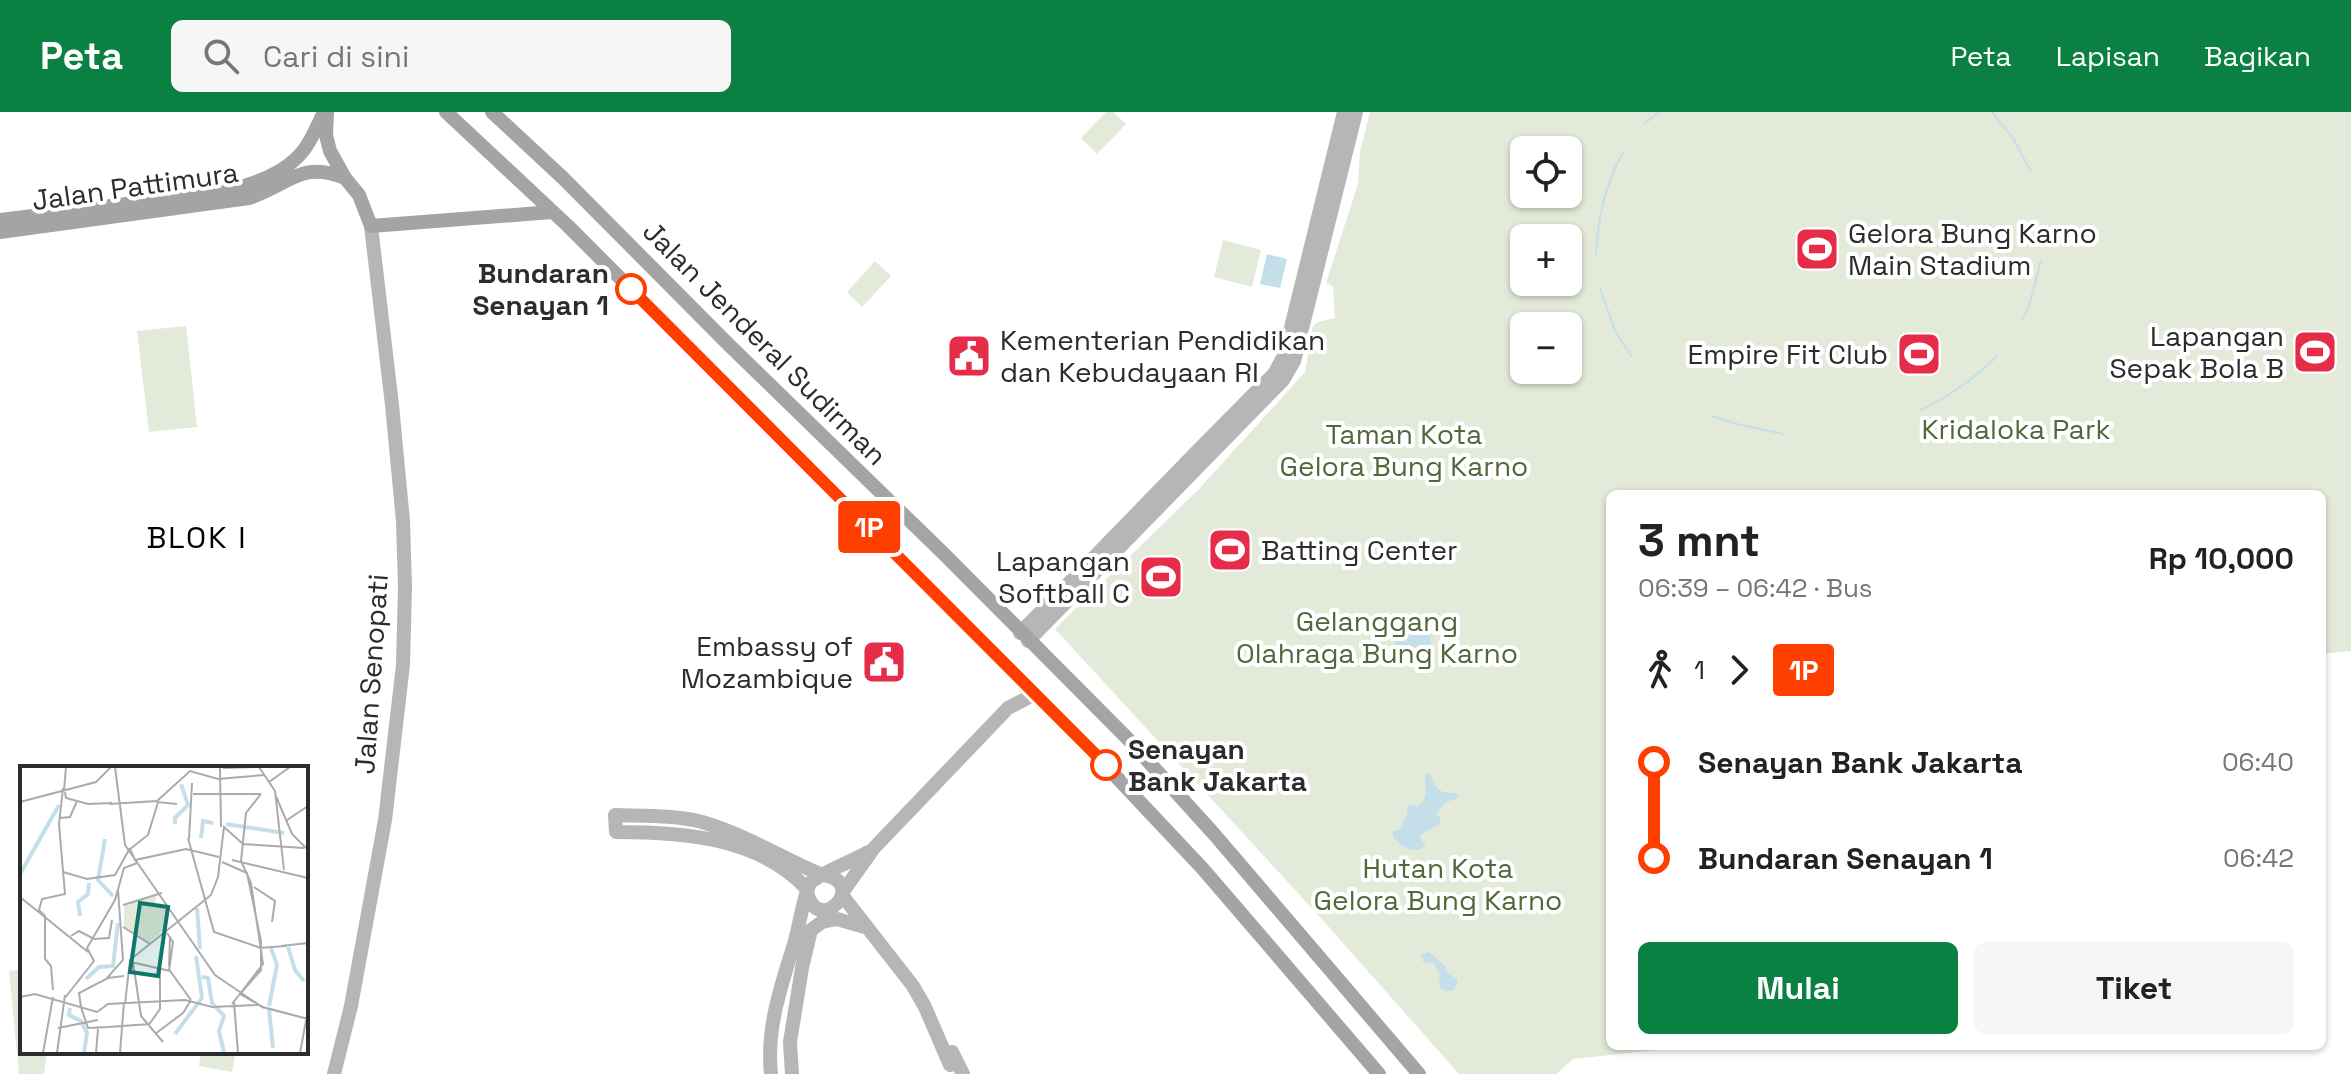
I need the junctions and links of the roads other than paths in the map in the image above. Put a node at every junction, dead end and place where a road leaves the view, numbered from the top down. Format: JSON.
{"nodes":[{"id":1,"x":315,"y":112,"type":"edge"},
{"id":2,"x":325,"y":112,"type":"edge"},
{"id":3,"x":446,"y":112,"type":"edge"},
{"id":4,"x":492,"y":112,"type":"edge"},
{"id":5,"x":1344,"y":112,"type":"edge"},
{"id":6,"x":1356,"y":112,"type":"edge"},
{"id":7,"x":312,"y":136,"type":"junction"},
{"id":8,"x":345,"y":178,"type":"junction"},
{"id":9,"x":552,"y":212,"type":"junction"},
{"id":10,"x":0,"y":220,"type":"edge"},
{"id":11,"x":371,"y":226,"type":"junction"},
{"id":12,"x":0,"y":232,"type":"edge"},
{"id":13,"x":1133,"y":527,"type":"junction"},
{"id":14,"x":1024,"y":637,"type":"junction"},
{"id":15,"x":1021,"y":680,"type":"junction"},
{"id":16,"x":1035,"y":694,"type":"junction"},
{"id":17,"x":1011,"y":704,"type":"junction"},
{"id":18,"x":672,"y":818,"type":"junction"},
{"id":19,"x":669,"y":834,"type":"junction"},
{"id":20,"x":874,"y":848,"type":"junction"},
{"id":21,"x":794,"y":875,"type":"junction"},
{"id":22,"x":823,"y":875,"type":"junction"},
{"id":23,"x":807,"y":891,"type":"junction"},
{"id":24,"x":842,"y":894,"type":"junction"},
{"id":25,"x":868,"y":928,"type":"junction"},
{"id":26,"x":795,"y":941,"type":"junction"},
{"id":27,"x":952,"y":1071,"type":"edge"},
{"id":28,"x":334,"y":1074,"type":"edge"},
{"id":29,"x":771,"y":1074,"type":"edge"},
{"id":30,"x":792,"y":1074,"type":"edge"},
{"id":31,"x":1379,"y":1074,"type":"edge"},
{"id":32,"x":1419,"y":1074,"type":"edge"}],
"edges":[{"from":1,"to":7,"type":"main road"},
{"from":2,"to":7,"type":"main road","name":"Jalan Pattimura"},
{"from":2,"to":8,"type":"main road"},
{"from":3,"to":9,"type":"main road","name":"Jalan Jenderal Sudirman"},
{"from":4,"to":14,"type":"main road","name":"Jalan Jenderal Sudirman"},
{"from":5,"to":13,"type":"main road"},
{"from":6,"to":13,"type":"main road"},
{"from":7,"to":10,"type":"main road","name":"Jalan Pattimura"},
{"from":8,"to":11,"type":"main road"},
{"from":8,"to":12,"type":"main road","name":"Jalan Pattimura"},
{"from":9,"to":11,"type":"main road"},
{"from":9,"to":15,"type":"main road","name":"Jalan Jenderal Sudirman"},
{"from":11,"to":28,"type":"main road","name":"Jalan Senopati"},
{"from":13,"to":14,"type":"main road"},
{"from":14,"to":32,"type":"main road","name":"Jalan Jenderal Sudirman"},
{"from":15,"to":16,"type":"main road","name":"Jalan Jenderal Sudirman"},
{"from":15,"to":17,"type":"main road"},
{"from":16,"to":17,"type":"main road"},
{"from":16,"to":31,"type":"main road","name":"Jalan Jenderal Sudirman"},
{"from":17,"to":20,"type":"main road"},
{"from":18,"to":19,"type":"main road"},
{"from":18,"to":19,"type":"main road"},
{"from":18,"to":22,"type":"main road"},
{"from":19,"to":21,"type":"main road"},
{"from":20,"to":22,"type":"main road"},
{"from":20,"to":24,"type":"main road"},
{"from":21,"to":23,"type":"main road"},
{"from":21,"to":26,"type":"main road"},
{"from":22,"to":23,"type":"main road"},
{"from":22,"to":24,"type":"main road"},
{"from":23,"to":24,"type":"main road"},
{"from":23,"to":26,"type":"main road"},
{"from":24,"to":25,"type":"main road"},
{"from":25,"to":27,"type":"main road"},
{"from":25,"to":30,"type":"main road"},
{"from":26,"to":29,"type":"main road"}]}
